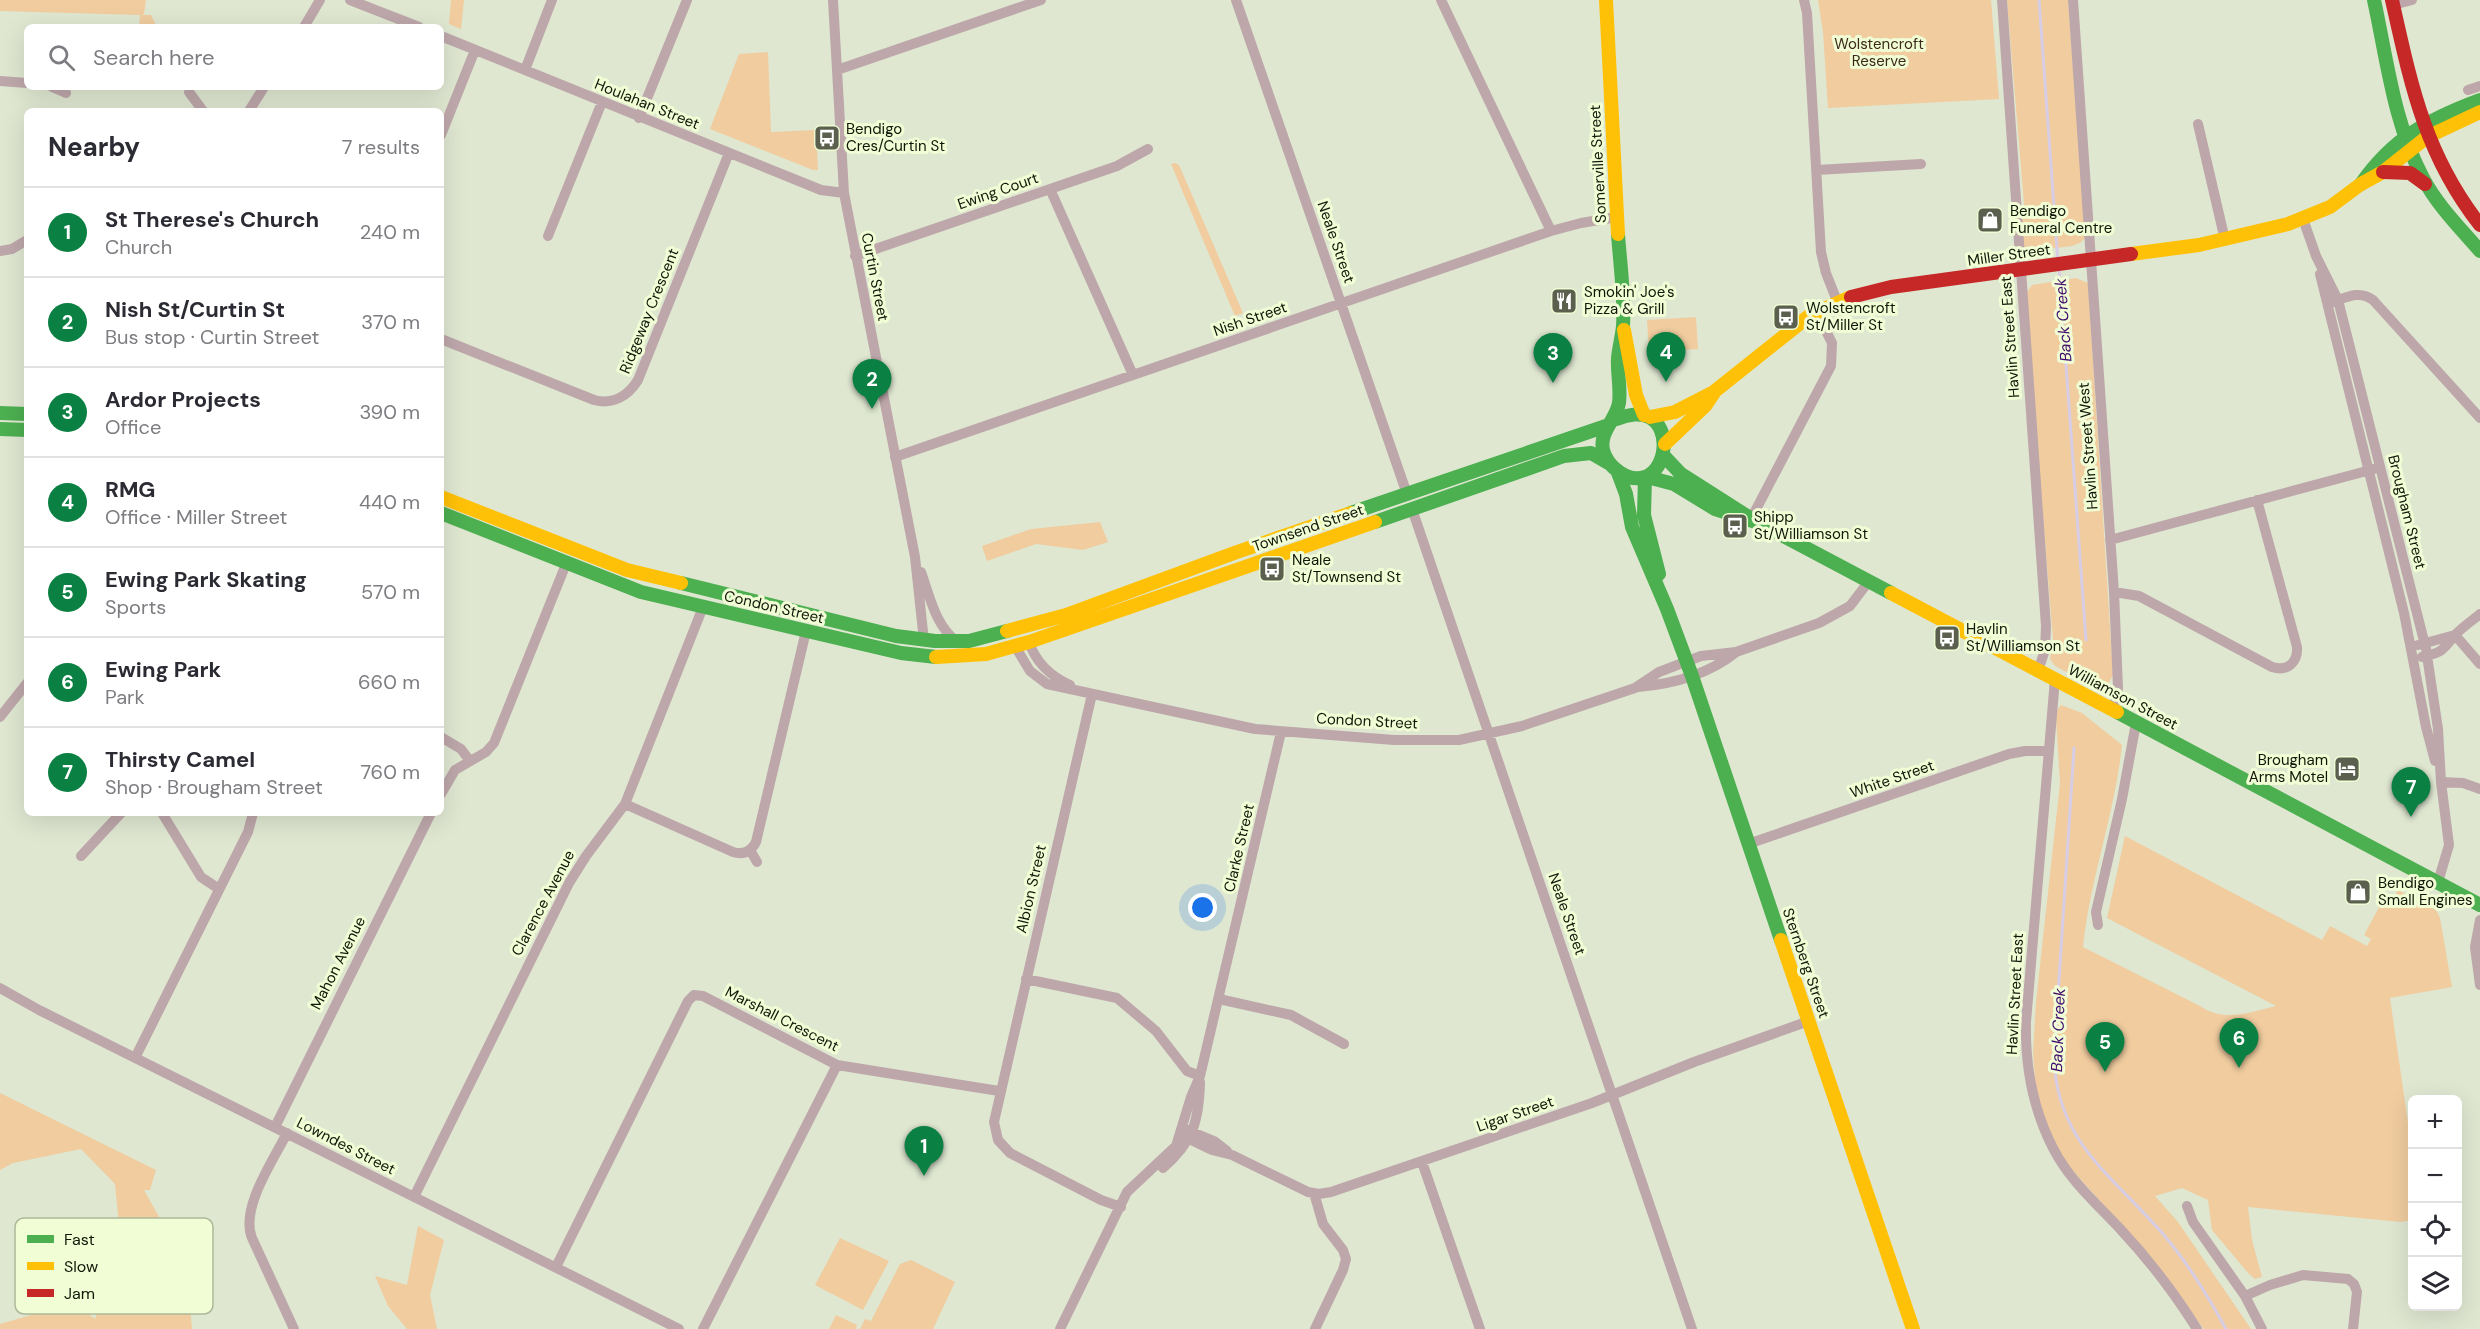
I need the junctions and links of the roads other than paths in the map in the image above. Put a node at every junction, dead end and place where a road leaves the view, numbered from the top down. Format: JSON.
{"nodes":[{"id":1,"x":320,"y":0,"type":"edge"},
{"id":2,"x":350,"y":0,"type":"edge"},
{"id":3,"x":552,"y":0,"type":"edge"},
{"id":4,"x":687,"y":0,"type":"edge"},
{"id":5,"x":833,"y":0,"type":"edge"},
{"id":6,"x":1041,"y":0,"type":"edge"},
{"id":7,"x":1236,"y":0,"type":"edge"},
{"id":8,"x":1441,"y":0,"type":"edge"},
{"id":9,"x":1606,"y":0,"type":"edge"},
{"id":10,"x":1804,"y":0,"type":"edge"},
{"id":11,"x":2002,"y":0,"type":"edge"},
{"id":12,"x":2073,"y":0,"type":"edge"},
{"id":13,"x":2374,"y":0,"type":"edge"},
{"id":14,"x":2412,"y":0,"type":"edge"},
{"id":15,"x":2392,"y":3,"type":"edge"},
{"id":16,"x":306,"y":24,"type":"edge"},
{"id":17,"x":410,"y":24,"type":"edge"},
{"id":18,"x":444,"y":37,"type":"edge"},
{"id":19,"x":476,"y":50,"type":"junction"},
{"id":20,"x":525,"y":70,"type":"junction"},
{"id":21,"x":837,"y":70,"type":"junction"},
{"id":22,"x":0,"y":81,"type":"edge"},
{"id":23,"x":24,"y":82,"type":"edge"},
{"id":24,"x":2480,"y":86,"type":"edge"},
{"id":25,"x":59,"y":90,"type":"edge"},
{"id":26,"x":262,"y":90,"type":"edge"},
{"id":27,"x":2468,"y":90,"type":"dead end"},
{"id":28,"x":189,"y":92,"type":"dead end"},
{"id":29,"x":66,"y":93,"type":"dead end"},
{"id":30,"x":2480,"y":100,"type":"edge"},
{"id":31,"x":602,"y":102,"type":"junction"},
{"id":32,"x":201,"y":108,"type":"edge"},
{"id":33,"x":251,"y":108,"type":"edge"},
{"id":34,"x":2480,"y":112,"type":"edge"},
{"id":35,"x":639,"y":118,"type":"junction"},
{"id":36,"x":2422,"y":123,"type":"junction"},
{"id":37,"x":2198,"y":124,"type":"dead end"},
{"id":38,"x":444,"y":128,"type":"edge"},
{"id":39,"x":2406,"y":134,"type":"junction"},
{"id":40,"x":2427,"y":137,"type":"junction"},
{"id":41,"x":1148,"y":149,"type":"dead end"},
{"id":42,"x":2411,"y":149,"type":"junction"},
{"id":43,"x":729,"y":153,"type":"junction"},
{"id":44,"x":1921,"y":164,"type":"dead end"},
{"id":45,"x":1817,"y":170,"type":"junction"},
{"id":46,"x":2383,"y":172,"type":"junction"},
{"id":47,"x":2361,"y":184,"type":"junction"},
{"id":48,"x":2429,"y":188,"type":"junction"},
{"id":49,"x":1050,"y":189,"type":"junction"},
{"id":50,"x":843,"y":193,"type":"junction"},
{"id":51,"x":1617,"y":217,"type":"junction"},
{"id":52,"x":2303,"y":219,"type":"junction"},
{"id":53,"x":2480,"y":225,"type":"edge"},
{"id":54,"x":1551,"y":231,"type":"junction"},
{"id":55,"x":548,"y":236,"type":"dead end"},
{"id":56,"x":2225,"y":240,"type":"junction"},
{"id":57,"x":24,"y":242,"type":"edge"},
{"id":58,"x":2480,"y":250,"type":"edge"},
{"id":59,"x":0,"y":251,"type":"edge"},
{"id":60,"x":855,"y":256,"type":"junction"},
{"id":61,"x":2092,"y":260,"type":"junction"},
{"id":62,"x":2020,"y":270,"type":"junction"},
{"id":63,"x":1836,"y":301,"type":"junction"},
{"id":64,"x":2332,"y":302,"type":"junction"},
{"id":65,"x":1341,"y":304,"type":"junction"},
{"id":66,"x":1816,"y":311,"type":"junction"},
{"id":67,"x":1623,"y":326,"type":"junction"},
{"id":68,"x":444,"y":340,"type":"edge"},
{"id":69,"x":1133,"y":375,"type":"junction"},
{"id":70,"x":1715,"y":391,"type":"junction"},
{"id":71,"x":0,"y":413,"type":"edge"},
{"id":72,"x":24,"y":414,"type":"edge"},
{"id":73,"x":1647,"y":416,"type":"junction"},
{"id":74,"x":2480,"y":418,"type":"edge"},
{"id":75,"x":1611,"y":422,"type":"junction"},
{"id":76,"x":0,"y":429,"type":"edge"},
{"id":77,"x":24,"y":430,"type":"edge"},
{"id":78,"x":1664,"y":449,"type":"junction"},
{"id":79,"x":895,"y":457,"type":"junction"},
{"id":80,"x":1613,"y":467,"type":"junction"},
{"id":81,"x":2374,"y":469,"type":"junction"},
{"id":82,"x":1646,"y":477,"type":"junction"},
{"id":83,"x":1407,"y":494,"type":"junction"},
{"id":84,"x":444,"y":498,"type":"edge"},
{"id":85,"x":2257,"y":500,"type":"junction"},
{"id":86,"x":1412,"y":509,"type":"junction"},
{"id":87,"x":444,"y":514,"type":"edge"},
{"id":88,"x":1751,"y":519,"type":"junction"},
{"id":89,"x":2110,"y":540,"type":"junction"},
{"id":90,"x":571,"y":549,"type":"junction"},
{"id":91,"x":915,"y":557,"type":"junction"},
{"id":92,"x":566,"y":564,"type":"junction"},
{"id":93,"x":1869,"y":581,"type":"junction"},
{"id":94,"x":707,"y":591,"type":"junction"},
{"id":95,"x":2114,"y":592,"type":"junction"},
{"id":96,"x":703,"y":607,"type":"junction"},
{"id":97,"x":1667,"y":609,"type":"junction"},
{"id":98,"x":2480,"y":614,"type":"edge"},
{"id":99,"x":1016,"y":629,"type":"joint"},
{"id":100,"x":806,"y":631,"type":"junction"},
{"id":101,"x":2455,"y":635,"type":"junction"},
{"id":102,"x":924,"y":641,"type":"junction"},
{"id":103,"x":957,"y":642,"type":"junction"},
{"id":104,"x":1022,"y":644,"type":"junction"},
{"id":105,"x":2425,"y":644,"type":"junction"},
{"id":106,"x":2411,"y":647,"type":"junction"},
{"id":107,"x":1736,"y":652,"type":"junction"},
{"id":108,"x":2427,"y":656,"type":"junction"},
{"id":109,"x":2413,"y":659,"type":"junction"},
{"id":110,"x":1687,"y":661,"type":"junction"},
{"id":111,"x":2480,"y":664,"type":"edge"},
{"id":112,"x":2037,"y":671,"type":"junction"},
{"id":113,"x":1692,"y":676,"type":"junction"},
{"id":114,"x":2055,"y":679,"type":"junction"},
{"id":115,"x":24,"y":686,"type":"edge"},
{"id":116,"x":1635,"y":688,"type":"junction"},
{"id":117,"x":1092,"y":694,"type":"junction"},
{"id":118,"x":2113,"y":710,"type":"junction"},
{"id":119,"x":0,"y":717,"type":"edge"},
{"id":120,"x":2136,"y":723,"type":"junction"},
{"id":121,"x":1281,"y":732,"type":"junction"},
{"id":122,"x":1491,"y":735,"type":"junction"},
{"id":123,"x":444,"y":739,"type":"edge"},
{"id":124,"x":2047,"y":751,"type":"junction"},
{"id":125,"x":470,"y":761,"type":"junction"},
{"id":126,"x":2441,"y":782,"type":"junction"},
{"id":127,"x":444,"y":789,"type":"edge"},
{"id":128,"x":2480,"y":789,"type":"edge"},
{"id":129,"x":625,"y":804,"type":"junction"},
{"id":130,"x":118,"y":816,"type":"edge"},
{"id":131,"x":164,"y":816,"type":"edge"},
{"id":132,"x":252,"y":816,"type":"edge"},
{"id":133,"x":430,"y":816,"type":"edge"},
{"id":134,"x":1748,"y":844,"type":"junction"},
{"id":135,"x":750,"y":850,"type":"junction"},
{"id":136,"x":81,"y":856,"type":"dead end"},
{"id":137,"x":757,"y":862,"type":"dead end"},
{"id":138,"x":2438,"y":882,"type":"junction"},
{"id":139,"x":219,"y":889,"type":"junction"},
{"id":140,"x":2480,"y":905,"type":"edge"},
{"id":141,"x":2480,"y":920,"type":"edge"},
{"id":142,"x":2098,"y":925,"type":"dead end"},
{"id":143,"x":1026,"y":979,"type":"junction"},
{"id":144,"x":2480,"y":985,"type":"edge"},
{"id":145,"x":0,"y":988,"type":"edge"},
{"id":146,"x":1219,"y":999,"type":"junction"},
{"id":147,"x":1809,"y":1021,"type":"junction"},
{"id":148,"x":1344,"y":1044,"type":"dead end"},
{"id":149,"x":135,"y":1058,"type":"junction"},
{"id":150,"x":837,"y":1065,"type":"junction"},
{"id":151,"x":1200,"y":1076,"type":"junction"},
{"id":152,"x":999,"y":1091,"type":"junction"},
{"id":153,"x":1612,"y":1096,"type":"junction"},
{"id":154,"x":275,"y":1127,"type":"junction"},
{"id":155,"x":287,"y":1133,"type":"junction"},
{"id":156,"x":1186,"y":1133,"type":"junction"},
{"id":157,"x":1422,"y":1162,"type":"junction"},
{"id":158,"x":1314,"y":1193,"type":"junction"},
{"id":159,"x":414,"y":1197,"type":"junction"},
{"id":160,"x":2187,"y":1206,"type":"dead end"},
{"id":161,"x":1120,"y":1207,"type":"junction"},
{"id":162,"x":556,"y":1267,"type":"junction"},
{"id":163,"x":2245,"y":1296,"type":"junction"},
{"id":164,"x":294,"y":1329,"type":"edge"},
{"id":165,"x":679,"y":1329,"type":"edge"},
{"id":166,"x":704,"y":1329,"type":"edge"},
{"id":167,"x":1060,"y":1329,"type":"edge"},
{"id":168,"x":1315,"y":1329,"type":"edge"},
{"id":169,"x":1480,"y":1329,"type":"edge"},
{"id":170,"x":1692,"y":1329,"type":"edge"},
{"id":171,"x":1913,"y":1329,"type":"edge"},
{"id":172,"x":2197,"y":1329,"type":"edge"},
{"id":173,"x":2262,"y":1329,"type":"edge"},
{"id":174,"x":2353,"y":1329,"type":"edge"}],
"edges":[{"from":1,"to":16,"type":"street"},
{"from":2,"to":17,"type":"street"},
{"from":3,"to":20,"type":"street"},
{"from":4,"to":35,"type":"street"},
{"from":5,"to":21,"type":"street","name":"Curtin Street"},
{"from":6,"to":21,"type":"street"},
{"from":7,"to":65,"type":"street","name":"Neale Street"},
{"from":8,"to":54,"type":"street"},
{"from":9,"to":51,"type":"main road","name":"Somerville Street"},
{"from":10,"to":45,"type":"street"},
{"from":11,"to":62,"type":"street","name":"Havlin Street East"},
{"from":12,"to":61,"type":"street","name":"Havlin Street West"},
{"from":13,"to":39,"type":"main road"},
{"from":14,"to":15,"type":"street"},
{"from":15,"to":36,"type":"main road"},
{"from":18,"to":19,"type":"street","name":"Houlahan Street"},
{"from":19,"to":20,"type":"street","name":"Houlahan Street"},
{"from":19,"to":38,"type":"street"},
{"from":20,"to":31,"type":"street","name":"Houlahan Street"},
{"from":21,"to":50,"type":"street","name":"Curtin Street"},
{"from":22,"to":23,"type":"street"},
{"from":24,"to":27,"type":"street"},
{"from":25,"to":29,"type":"street"},
{"from":26,"to":33,"type":"street"},
{"from":28,"to":32,"type":"street"},
{"from":30,"to":36,"type":"main road","name":"Miller Street"},
{"from":31,"to":35,"type":"street","name":"Houlahan Street"},
{"from":31,"to":55,"type":"street"},
{"from":34,"to":40,"type":"main road","name":"Miller Street"},
{"from":35,"to":43,"type":"street","name":"Houlahan Street"},
{"from":36,"to":39,"type":"main road","name":"Miller Street"},
{"from":36,"to":40,"type":"main road"},
{"from":37,"to":56,"type":"street"},
{"from":39,"to":42,"type":"main road"},
{"from":39,"to":47,"type":"main road","name":"Miller Street"},
{"from":40,"to":42,"type":"main road","name":"Miller Street"},
{"from":40,"to":53,"type":"main road"},
{"from":41,"to":49,"type":"street","name":"Ewing Court"},
{"from":42,"to":46,"type":"main road","name":"Miller Street"},
{"from":42,"to":48,"type":"main road"},
{"from":43,"to":50,"type":"street","name":"Houlahan Street"},
{"from":43,"to":68,"type":"street","name":"Ridgeway Crescent"},
{"from":44,"to":45,"type":"street"},
{"from":45,"to":63,"type":"street"},
{"from":46,"to":47,"type":"main road","name":"Miller Street"},
{"from":46,"to":48,"type":"main road"},
{"from":47,"to":52,"type":"main road","name":"Miller Street"},
{"from":48,"to":58,"type":"main road"},
{"from":49,"to":60,"type":"street","name":"Ewing Court"},
{"from":49,"to":69,"type":"street"},
{"from":50,"to":60,"type":"street","name":"Curtin Street"},
{"from":51,"to":54,"type":"street","name":"Nish Street"},
{"from":51,"to":67,"type":"main road","name":"Somerville Street"},
{"from":52,"to":56,"type":"main road","name":"Miller Street"},
{"from":52,"to":64,"type":"street","name":"Brougham Street"},
{"from":54,"to":65,"type":"street","name":"Nish Street"},
{"from":56,"to":61,"type":"main road","name":"Miller Street"},
{"from":57,"to":59,"type":"street"},
{"from":60,"to":79,"type":"street","name":"Curtin Street"},
{"from":61,"to":62,"type":"main road","name":"Miller Street"},
{"from":61,"to":89,"type":"street","name":"Havlin Street West"},
{"from":62,"to":63,"type":"main road","name":"Miller Street"},
{"from":62,"to":112,"type":"street","name":"Havlin Street East"},
{"from":63,"to":66,"type":"main road","name":"Miller Street"},
{"from":64,"to":74,"type":"street"},
{"from":64,"to":81,"type":"street","name":"Brougham Street"},
{"from":65,"to":69,"type":"street","name":"Nish Street"},
{"from":65,"to":83,"type":"street","name":"Neale Street"},
{"from":66,"to":70,"type":"main road","name":"Miller Street"},
{"from":66,"to":88,"type":"street"},
{"from":67,"to":73,"type":"main road","name":"Somerville Street"},
{"from":67,"to":75,"type":"main road","name":"Somerville Street"},
{"from":69,"to":79,"type":"street","name":"Nish Street"},
{"from":70,"to":73,"type":"main road","name":"Miller Street"},
{"from":70,"to":78,"type":"main road","name":"Miller Street"},
{"from":71,"to":72,"type":"main road"},
{"from":73,"to":75,"type":"main road"},
{"from":73,"to":78,"type":"main road"},
{"from":75,"to":80,"type":"main road"},
{"from":75,"to":83,"type":"main road","name":"Townsend Street"},
{"from":76,"to":77,"type":"main road"},
{"from":78,"to":82,"type":"main road"},
{"from":78,"to":88,"type":"main road","name":"Williamson Street"},
{"from":79,"to":91,"type":"street","name":"Curtin Street"},
{"from":80,"to":82,"type":"main road"},
{"from":80,"to":86,"type":"main road","name":"Townsend Street"},
{"from":80,"to":97,"type":"main road","name":"Sternberg Street"},
{"from":81,"to":85,"type":"street"},
{"from":81,"to":105,"type":"street","name":"Brougham Street"},
{"from":81,"to":106,"type":"street","name":"Brougham Street"},
{"from":82,"to":88,"type":"main road","name":"Williamson Street"},
{"from":82,"to":97,"type":"main road","name":"Sternberg Street"},
{"from":83,"to":99,"type":"main road","name":"Townsend Street"},
{"from":84,"to":90,"type":"main road","name":"Condon Street"},
{"from":85,"to":89,"type":"street"},
{"from":85,"to":95,"type":"street"},
{"from":86,"to":104,"type":"main road","name":"Townsend Street"},
{"from":86,"to":122,"type":"street","name":"Neale Street"},
{"from":87,"to":92,"type":"main road","name":"Condon Street"},
{"from":88,"to":93,"type":"main road","name":"Williamson Street"},
{"from":89,"to":95,"type":"street","name":"Havlin Street West"},
{"from":90,"to":92,"type":"main road"},
{"from":90,"to":94,"type":"main road","name":"Condon Street"},
{"from":91,"to":102,"type":"street","name":"Curtin Street"},
{"from":91,"to":103,"type":"street","name":"Curtin Street"},
{"from":92,"to":96,"type":"main road","name":"Condon Street"},
{"from":92,"to":125,"type":"street"},
{"from":93,"to":107,"type":"street","name":"Condon Street"},
{"from":93,"to":112,"type":"main road","name":"Williamson Street"},
{"from":94,"to":96,"type":"main road","name":"Clarence Avenue"},
{"from":94,"to":102,"type":"main road","name":"Condon Street"},
{"from":95,"to":118,"type":"street","name":"Havlin Street West"},
{"from":96,"to":100,"type":"main road","name":"Condon Street"},
{"from":96,"to":129,"type":"street","name":"Clarence Avenue"},
{"from":97,"to":110,"type":"main road","name":"Sternberg Street"},
{"from":98,"to":101,"type":"street"},
{"from":99,"to":103,"type":"main road","name":"Condon Street"},
{"from":100,"to":104,"type":"main road","name":"Condon Street"},
{"from":100,"to":135,"type":"street"},
{"from":101,"to":105,"type":"street"},
{"from":101,"to":108,"type":"street"},
{"from":101,"to":111,"type":"street"},
{"from":102,"to":103,"type":"main road","name":"Condon Street"},
{"from":102,"to":104,"type":"main road"},
{"from":104,"to":117,"type":"street","name":"Condon Street"},
{"from":105,"to":106,"type":"street"},
{"from":105,"to":108,"type":"street","name":"Brougham Street"},
{"from":106,"to":109,"type":"street","name":"Brougham Street"},
{"from":107,"to":110,"type":"street","name":"Condon Street"},
{"from":107,"to":113,"type":"street","name":"Condon Street"},
{"from":108,"to":109,"type":"street"},
{"from":108,"to":126,"type":"street","name":"Brougham Street"},
{"from":109,"to":126,"type":"street","name":"Brougham Street"},
{"from":110,"to":113,"type":"main road","name":"Sternberg Street"},
{"from":110,"to":116,"type":"street","name":"Condon Street"},
{"from":112,"to":114,"type":"main road","name":"Williamson Street"},
{"from":113,"to":116,"type":"street","name":"Condon Street"},
{"from":113,"to":134,"type":"main road","name":"Sternberg Street"},
{"from":114,"to":118,"type":"main road","name":"Williamson Street"},
{"from":114,"to":124,"type":"street","name":"Havlin Street East"},
{"from":115,"to":119,"type":"street"},
{"from":116,"to":122,"type":"street","name":"Condon Street"},
{"from":117,"to":121,"type":"street","name":"Condon Street"},
{"from":117,"to":143,"type":"street","name":"Albion Street"},
{"from":118,"to":120,"type":"main road","name":"Williamson Street"},
{"from":120,"to":138,"type":"main road","name":"Williamson Street"},
{"from":120,"to":142,"type":"street"},
{"from":121,"to":122,"type":"street","name":"Condon Street"},
{"from":121,"to":146,"type":"street","name":"Clarke Street"},
{"from":122,"to":153,"type":"street","name":"Neale Street"},
{"from":123,"to":125,"type":"street"},
{"from":124,"to":134,"type":"street","name":"White Street"},
{"from":124,"to":172,"type":"street","name":"Havlin Street East"},
{"from":125,"to":127,"type":"street"},
{"from":126,"to":128,"type":"street"},
{"from":126,"to":138,"type":"street","name":"Brougham Street"},
{"from":129,"to":135,"type":"street"},
{"from":129,"to":159,"type":"street","name":"Clarence Avenue"},
{"from":130,"to":136,"type":"street"},
{"from":131,"to":139,"type":"street"},
{"from":132,"to":139,"type":"street"},
{"from":133,"to":154,"type":"street","name":"Mahon Avenue"},
{"from":134,"to":147,"type":"main road","name":"Sternberg Street"},
{"from":135,"to":137,"type":"street"},
{"from":138,"to":140,"type":"main road","name":"Williamson Street"},
{"from":139,"to":149,"type":"street"},
{"from":141,"to":144,"type":"street"},
{"from":143,"to":151,"type":"street"},
{"from":143,"to":152,"type":"street","name":"Albion Street"},
{"from":145,"to":149,"type":"street","name":"Lowndes Street"},
{"from":146,"to":148,"type":"street"},
{"from":146,"to":151,"type":"street","name":"Clarke Street"},
{"from":147,"to":153,"type":"street","name":"Ligar Street"},
{"from":147,"to":171,"type":"main road","name":"Sternberg Street"},
{"from":149,"to":154,"type":"street","name":"Lowndes Street"},
{"from":150,"to":152,"type":"street","name":"Marshall Crescent"},
{"from":150,"to":162,"type":"street","name":"Marshall Crescent"},
{"from":150,"to":166,"type":"street"},
{"from":151,"to":156,"type":"street","name":"Clarke Street"},
{"from":152,"to":161,"type":"street"},
{"from":153,"to":157,"type":"street","name":"Ligar Street"},
{"from":153,"to":170,"type":"street","name":"Neale Street"},
{"from":154,"to":155,"type":"street","name":"Lowndes Street"},
{"from":155,"to":159,"type":"street","name":"Lowndes Street"},
{"from":155,"to":164,"type":"street"},
{"from":156,"to":158,"type":"street"},
{"from":156,"to":161,"type":"street","name":"Clarke Street"},
{"from":157,"to":158,"type":"street","name":"Ligar Street"},
{"from":157,"to":169,"type":"street"},
{"from":158,"to":168,"type":"street"},
{"from":159,"to":162,"type":"street","name":"Lowndes Street"},
{"from":160,"to":163,"type":"street"},
{"from":161,"to":167,"type":"street","name":"Clarke Street"},
{"from":162,"to":165,"type":"street","name":"Lowndes Street"},
{"from":163,"to":173,"type":"street"},
{"from":163,"to":174,"type":"street"}]}
